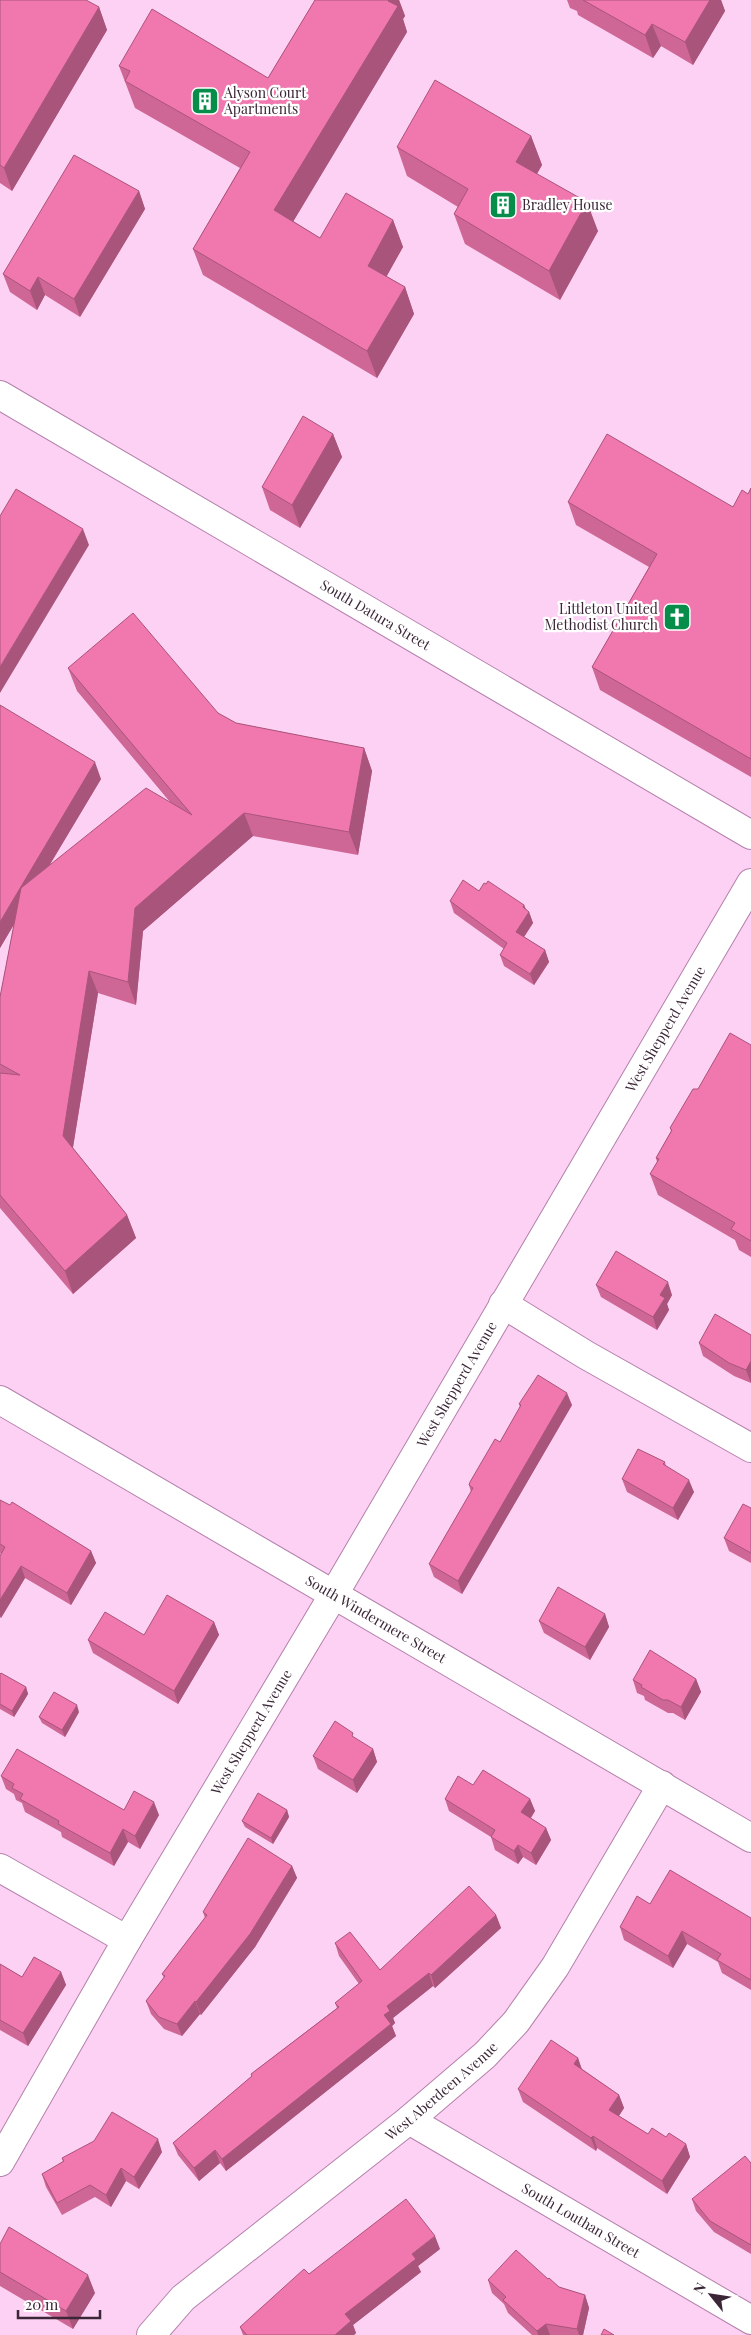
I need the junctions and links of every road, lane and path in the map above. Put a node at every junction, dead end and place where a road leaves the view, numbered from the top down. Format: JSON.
{"nodes":[{"id":1,"x":0,"y":395,"type":"edge"},
{"id":2,"x":751,"y":835,"type":"edge"},
{"id":3,"x":751,"y":883,"type":"edge"},
{"id":4,"x":503,"y":1304,"type":"junction"},
{"id":5,"x":0,"y":1400,"type":"edge"},
{"id":6,"x":751,"y":1448,"type":"edge"},
{"id":7,"x":334,"y":1594,"type":"junction"},
{"id":8,"x":662,"y":1785,"type":"junction"},
{"id":9,"x":751,"y":1838,"type":"edge"},
{"id":10,"x":0,"y":1868,"type":"edge"},
{"id":11,"x":127,"y":1940,"type":"junction"},
{"id":12,"x":409,"y":2120,"type":"junction"},
{"id":13,"x":0,"y":2162,"type":"edge"},
{"id":14,"x":751,"y":2320,"type":"edge"},
{"id":15,"x":151,"y":2335,"type":"edge"}],
"edges":[{"from":1,"to":2,"type":"street","name":"South Datura Street"},
{"from":3,"to":4,"type":"street","name":"West Shepperd Avenue"},
{"from":4,"to":6,"type":"street","name":"West Shepperd Avenue"},
{"from":4,"to":7,"type":"street","name":"West Shepperd Avenue"},
{"from":5,"to":7,"type":"street","name":"South Windermere Street"},
{"from":7,"to":8,"type":"street","name":"South Windermere Street"},
{"from":7,"to":11,"type":"street","name":"West Shepperd Avenue"},
{"from":8,"to":9,"type":"street","name":"South Windermere Street"},
{"from":8,"to":12,"type":"street","name":"West Aberdeen Avenue"},
{"from":10,"to":11,"type":"street"},
{"from":11,"to":13,"type":"street","name":"West Shepperd Avenue"},
{"from":12,"to":14,"type":"street","name":"South Louthan Street"},
{"from":12,"to":15,"type":"street","name":"West Aberdeen Avenue"}]}
